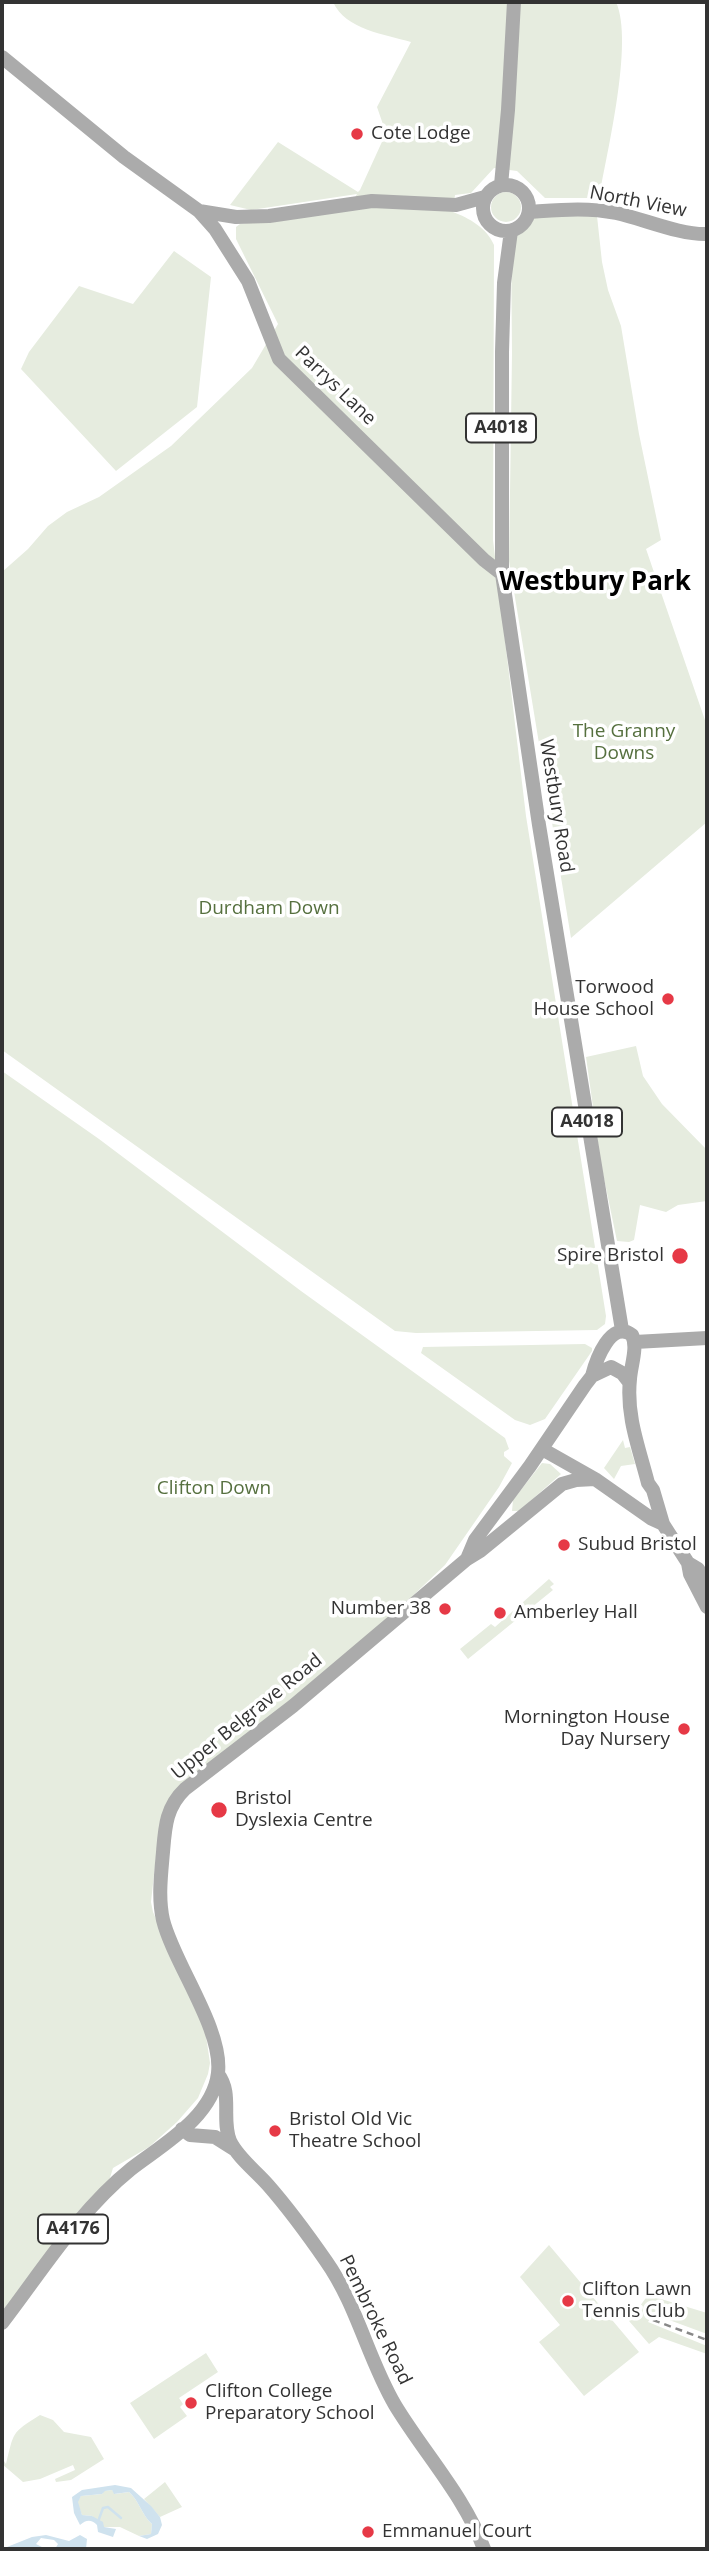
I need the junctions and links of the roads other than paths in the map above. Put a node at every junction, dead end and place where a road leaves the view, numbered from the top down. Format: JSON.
{"nodes":[{"id":1,"x":514,"y":2,"type":"edge"},
{"id":2,"x":2,"y":57,"type":"edge"},
{"id":3,"x":506,"y":185,"type":"junction"},
{"id":4,"x":485,"y":197,"type":"junction"},
{"id":5,"x":456,"y":205,"type":"junction"},
{"id":6,"x":529,"y":208,"type":"junction"},
{"id":7,"x":199,"y":211,"type":"junction"},
{"id":8,"x":484,"y":218,"type":"junction"},
{"id":9,"x":505,"y":231,"type":"junction"},
{"id":10,"x":707,"y":233,"type":"edge"},
{"id":11,"x":500,"y":558,"type":"junction"},
{"id":12,"x":484,"y":560,"type":"junction"},
{"id":13,"x":502,"y":574,"type":"junction"},
{"id":14,"x":628,"y":1334,"type":"junction"},
{"id":15,"x":707,"y":1338,"type":"edge"},
{"id":16,"x":592,"y":1376,"type":"junction"},
{"id":17,"x":629,"y":1382,"type":"junction"},
{"id":18,"x":542,"y":1449,"type":"junction"},
{"id":19,"x":595,"y":1479,"type":"junction"},
{"id":20,"x":648,"y":1483,"type":"junction"},
{"id":21,"x":622,"y":1497,"type":"junction"},
{"id":22,"x":663,"y":1524,"type":"junction"},
{"id":23,"x":467,"y":1559,"type":"junction"},
{"id":24,"x":688,"y":1563,"type":"junction"},
{"id":25,"x":707,"y":1583,"type":"edge"},
{"id":26,"x":707,"y":1607,"type":"edge"},
{"id":27,"x":218,"y":2074,"type":"junction"},
{"id":28,"x":182,"y":2129,"type":"junction"},
{"id":29,"x":238,"y":2152,"type":"junction"},
{"id":30,"x":2,"y":2323,"type":"edge"},
{"id":31,"x":484,"y":2549,"type":"edge"}],
"edges":[{"from":1,"to":3,"type":"main road"},
{"from":2,"to":7,"type":"main road","name":"Parrys Lane"},
{"from":3,"to":4,"type":"main road"},
{"from":3,"to":6,"type":"main road"},
{"from":4,"to":5,"type":"main road","name":"Parrys Lane"},
{"from":4,"to":8,"type":"main road"},
{"from":5,"to":7,"type":"main road","name":"Parrys Lane"},
{"from":5,"to":8,"type":"main road","name":"Parrys Lane"},
{"from":6,"to":9,"type":"main road"},
{"from":6,"to":10,"type":"main road","name":"North View"},
{"from":7,"to":12,"type":"main road","name":"Parrys Lane"},
{"from":8,"to":9,"type":"main road"},
{"from":9,"to":11,"type":"main road","name":"Westbury Road","number":"A4018"},
{"from":11,"to":12,"type":"main road"},
{"from":11,"to":13,"type":"main road","name":"Westbury Road","number":"A4018"},
{"from":12,"to":13,"type":"main road","name":"Parrys Lane"},
{"from":13,"to":14,"type":"main road","name":"Westbury Road","number":"A4018"},
{"from":14,"to":15,"type":"main road"},
{"from":14,"to":16,"type":"main road","name":"Upper Belgrave Road"},
{"from":14,"to":17,"type":"main road","name":"Westbury Road","number":"A4018"},
{"from":16,"to":17,"type":"main road"},
{"from":16,"to":18,"type":"main road","name":"Upper Belgrave Road"},
{"from":17,"to":20,"type":"main road","name":"Westbury Road"},
{"from":18,"to":19,"type":"main road"},
{"from":18,"to":23,"type":"main road","name":"Upper Belgrave Road"},
{"from":19,"to":21,"type":"main road"},
{"from":19,"to":23,"type":"main road","name":"Upper Belgrave Road"},
{"from":20,"to":21,"type":"main road"},
{"from":20,"to":22,"type":"main road","name":"Westbury Road"},
{"from":21,"to":22,"type":"main road"},
{"from":22,"to":24,"type":"main road"},
{"from":23,"to":27,"type":"main road","name":"Upper Belgrave Road"},
{"from":24,"to":25,"type":"main road"},
{"from":24,"to":26,"type":"main road"},
{"from":27,"to":28,"type":"main road","number":"A4176"},
{"from":27,"to":29,"type":"main road","name":"Pembroke Road"},
{"from":28,"to":29,"type":"main road"},
{"from":28,"to":30,"type":"main road","number":"A4176"},
{"from":29,"to":31,"type":"main road","name":"Pembroke Road"}]}
